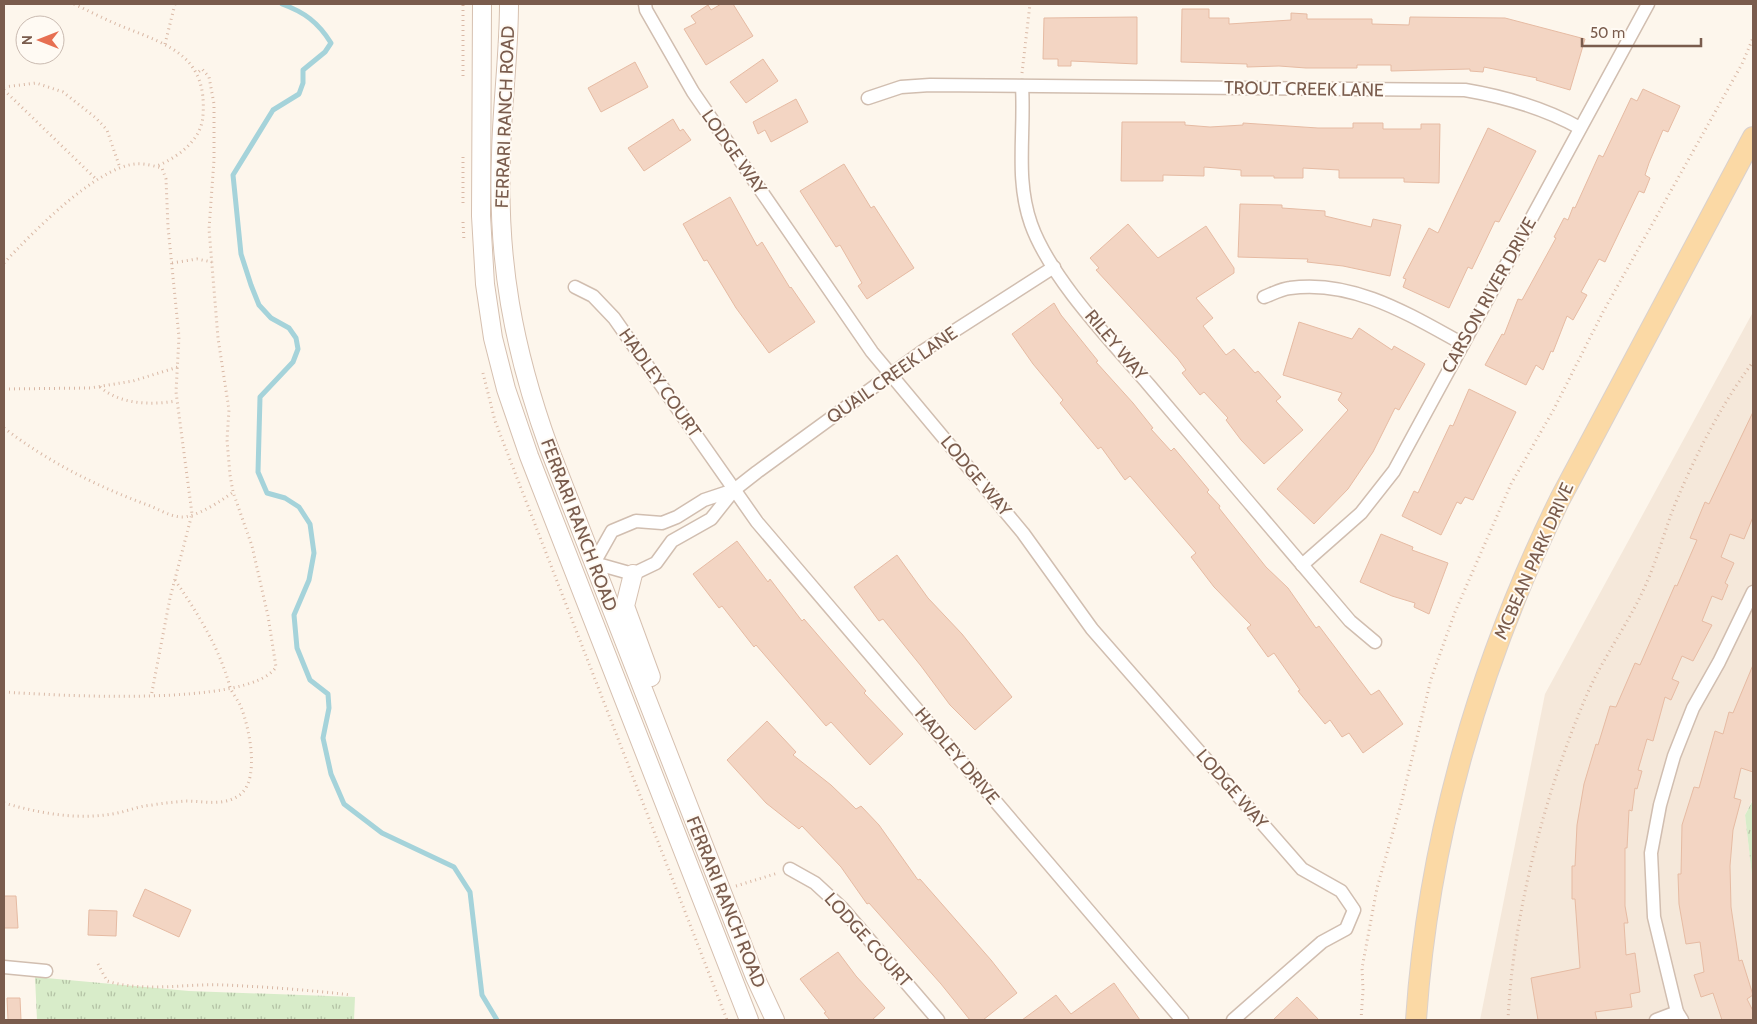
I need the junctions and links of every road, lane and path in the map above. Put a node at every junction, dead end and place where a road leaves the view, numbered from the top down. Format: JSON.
{"nodes":[{"id":1,"x":74,"y":4,"type":"edge"},
{"id":2,"x":175,"y":4,"type":"edge"},
{"id":3,"x":482,"y":4,"type":"edge"},
{"id":4,"x":509,"y":4,"type":"edge"},
{"id":5,"x":645,"y":4,"type":"edge"},
{"id":6,"x":1030,"y":4,"type":"edge"},
{"id":7,"x":1648,"y":4,"type":"edge"},
{"id":8,"x":1753,"y":38,"type":"edge"},
{"id":9,"x":165,"y":44,"type":"junction"},
{"id":10,"x":197,"y":73,"type":"junction"},
{"id":11,"x":1022,"y":86,"type":"junction"},
{"id":12,"x":4,"y":89,"type":"edge"},
{"id":13,"x":868,"y":98,"type":"dead end"},
{"id":14,"x":1580,"y":128,"type":"junction"},
{"id":15,"x":1753,"y":137,"type":"edge"},
{"id":16,"x":156,"y":166,"type":"junction"},
{"id":17,"x":120,"y":168,"type":"junction"},
{"id":18,"x":97,"y":180,"type":"junction"},
{"id":19,"x":212,"y":262,"type":"junction"},
{"id":20,"x":4,"y":263,"type":"edge"},
{"id":21,"x":172,"y":263,"type":"junction"},
{"id":22,"x":1054,"y":267,"type":"junction"},
{"id":23,"x":575,"y":286,"type":"dead end"},
{"id":24,"x":1264,"y":297,"type":"dead end"},
{"id":25,"x":1463,"y":344,"type":"junction"},
{"id":26,"x":1753,"y":362,"type":"edge"},
{"id":27,"x":178,"y":367,"type":"junction"},
{"id":28,"x":890,"y":374,"type":"junction"},
{"id":29,"x":100,"y":387,"type":"junction"},
{"id":30,"x":4,"y":388,"type":"edge"},
{"id":31,"x":176,"y":401,"type":"junction"},
{"id":32,"x":4,"y":428,"type":"edge"},
{"id":33,"x":734,"y":490,"type":"junction"},
{"id":34,"x":232,"y":492,"type":"junction"},
{"id":35,"x":192,"y":514,"type":"junction"},
{"id":36,"x":662,"y":523,"type":"junction"},
{"id":37,"x":672,"y":542,"type":"junction"},
{"id":38,"x":594,"y":563,"type":"junction"},
{"id":39,"x":1302,"y":565,"type":"junction"},
{"id":40,"x":574,"y":572,"type":"junction"},
{"id":41,"x":632,"y":574,"type":"junction"},
{"id":42,"x":175,"y":580,"type":"junction"},
{"id":43,"x":1753,"y":592,"type":"edge"},
{"id":44,"x":1374,"y":642,"type":"dead end"},
{"id":45,"x":230,"y":687,"type":"junction"},
{"id":46,"x":4,"y":692,"type":"edge"},
{"id":47,"x":151,"y":697,"type":"junction"},
{"id":48,"x":681,"y":789,"type":"junction"},
{"id":49,"x":4,"y":803,"type":"edge"},
{"id":50,"x":790,"y":869,"type":"joint"},
{"id":51,"x":721,"y":891,"type":"junction"},
{"id":52,"x":98,"y":964,"type":"dead end"},
{"id":53,"x":4,"y":967,"type":"edge"},
{"id":54,"x":46,"y":971,"type":"dead end"},
{"id":55,"x":351,"y":995,"type":"dead end"},
{"id":56,"x":1680,"y":1016,"type":"edge"},
{"id":57,"x":750,"y":1020,"type":"edge"},
{"id":58,"x":775,"y":1020,"type":"edge"},
{"id":59,"x":938,"y":1020,"type":"edge"},
{"id":60,"x":1182,"y":1020,"type":"edge"},
{"id":61,"x":1234,"y":1020,"type":"edge"},
{"id":62,"x":1361,"y":1020,"type":"edge"},
{"id":63,"x":1416,"y":1020,"type":"edge"},
{"id":64,"x":1508,"y":1020,"type":"edge"},
{"id":65,"x":1656,"y":1020,"type":"edge"}],
"edges":[{"from":1,"to":9,"type":"path"},
{"from":2,"to":9,"type":"path"},
{"from":3,"to":40,"type":"main road","name":"FERRARI RANCH ROAD"},
{"from":4,"to":38,"type":"main road","name":"FERRARI RANCH ROAD"},
{"from":5,"to":28,"type":"street","name":"LODGE WAY"},
{"from":6,"to":11,"type":"path"},
{"from":7,"to":14,"type":"street","name":"CARSON RIVER DRIVE"},
{"from":8,"to":62,"type":"path"},
{"from":9,"to":10,"type":"path"},
{"from":10,"to":16,"type":"path"},
{"from":10,"to":19,"type":"path"},
{"from":11,"to":13,"type":"street","name":"TROUT CREEK LANE"},
{"from":11,"to":14,"type":"street","name":"TROUT CREEK LANE"},
{"from":11,"to":22,"type":"street","name":"RILEY WAY"},
{"from":12,"to":17,"type":"path"},
{"from":12,"to":18,"type":"path"},
{"from":14,"to":25,"type":"street","name":"CARSON RIVER DRIVE"},
{"from":15,"to":63,"type":"main road","name":"MCBEAN PARK DRIVE"},
{"from":16,"to":17,"type":"path"},
{"from":16,"to":21,"type":"path"},
{"from":17,"to":18,"type":"path"},
{"from":18,"to":20,"type":"path"},
{"from":19,"to":21,"type":"path"},
{"from":19,"to":34,"type":"path"},
{"from":21,"to":27,"type":"path"},
{"from":22,"to":28,"type":"street","name":"QUAIL CREEK LANE"},
{"from":22,"to":39,"type":"street","name":"RILEY WAY"},
{"from":23,"to":33,"type":"street","name":"HADLEY COURT"},
{"from":24,"to":25,"type":"street"},
{"from":25,"to":39,"type":"street","name":"CARSON RIVER DRIVE"},
{"from":26,"to":64,"type":"path"},
{"from":27,"to":29,"type":"path"},
{"from":27,"to":31,"type":"path"},
{"from":28,"to":33,"type":"street","name":"QUAIL CREEK LANE"},
{"from":28,"to":61,"type":"street","name":"LODGE WAY"},
{"from":29,"to":30,"type":"path"},
{"from":29,"to":31,"type":"path"},
{"from":31,"to":35,"type":"path"},
{"from":32,"to":35,"type":"path"},
{"from":33,"to":36,"type":"street"},
{"from":33,"to":37,"type":"street"},
{"from":33,"to":60,"type":"street","name":"HADLEY DRIVE"},
{"from":34,"to":35,"type":"path"},
{"from":34,"to":45,"type":"path"},
{"from":35,"to":42,"type":"path"},
{"from":36,"to":37,"type":"street"},
{"from":36,"to":38,"type":"street"},
{"from":37,"to":41,"type":"street"},
{"from":38,"to":40,"type":"main road"},
{"from":38,"to":41,"type":"street"},
{"from":38,"to":48,"type":"main road","name":"FERRARI RANCH ROAD"},
{"from":39,"to":44,"type":"street","name":"RILEY WAY"},
{"from":40,"to":57,"type":"main road","name":"FERRARI RANCH ROAD"},
{"from":41,"to":48,"type":"main road"},
{"from":42,"to":45,"type":"path"},
{"from":42,"to":47,"type":"path"},
{"from":43,"to":56,"type":"street"},
{"from":45,"to":47,"type":"path"},
{"from":45,"to":49,"type":"path"},
{"from":46,"to":47,"type":"path"},
{"from":48,"to":51,"type":"main road","name":"FERRARI RANCH ROAD"},
{"from":50,"to":51,"type":"path"},
{"from":50,"to":59,"type":"street","name":"LODGE COURT"},
{"from":51,"to":58,"type":"main road","name":"FERRARI RANCH ROAD"},
{"from":52,"to":55,"type":"path"},
{"from":53,"to":54,"type":"street"},
{"from":56,"to":65,"type":"street"}]}
